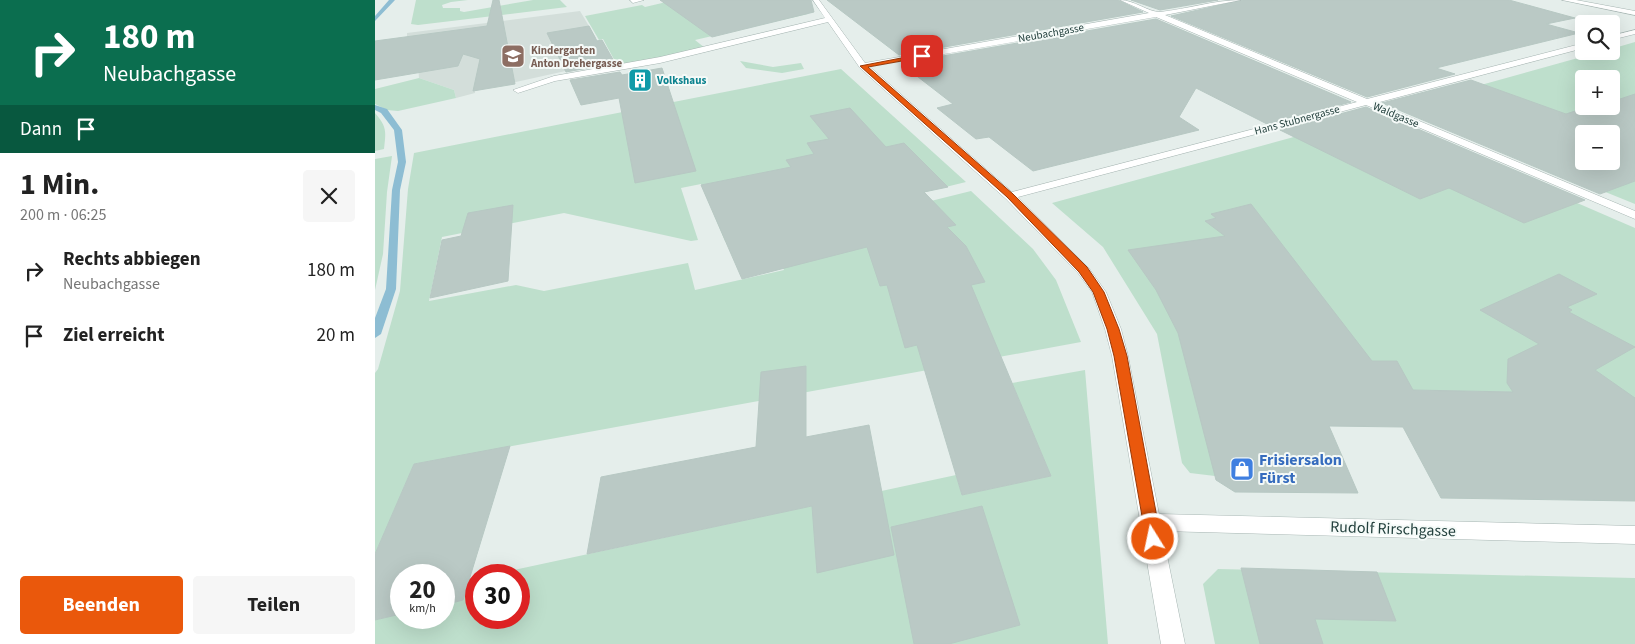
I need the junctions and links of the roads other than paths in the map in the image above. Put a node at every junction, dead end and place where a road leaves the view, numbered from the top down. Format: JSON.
{"nodes":[{"id":1,"x":641,"y":0,"type":"edge"},
{"id":2,"x":816,"y":0,"type":"edge"},
{"id":3,"x":1123,"y":0,"type":"edge"},
{"id":4,"x":1238,"y":0,"type":"edge"},
{"id":5,"x":1565,"y":0,"type":"edge"},
{"id":6,"x":633,"y":1,"type":"dead end"},
{"id":7,"x":1635,"y":13,"type":"edge"},
{"id":8,"x":1157,"y":14,"type":"junction"},
{"id":9,"x":829,"y":18,"type":"junction"},
{"id":10,"x":1635,"y":32,"type":"edge"},
{"id":11,"x":1620,"y":36,"type":"edge"},
{"id":12,"x":1575,"y":47,"type":"edge"},
{"id":13,"x":863,"y":66,"type":"junction"},
{"id":14,"x":517,"y":90,"type":"dead end"},
{"id":15,"x":1365,"y":102,"type":"junction"},
{"id":16,"x":1010,"y":196,"type":"junction"},
{"id":17,"x":1635,"y":215,"type":"edge"},
{"id":18,"x":1150,"y":522,"type":"junction"},
{"id":19,"x":1635,"y":536,"type":"edge"},
{"id":20,"x":1173,"y":644,"type":"edge"}],
"edges":[{"from":1,"to":6,"type":"street"},
{"from":2,"to":9,"type":"street"},
{"from":3,"to":8,"type":"street","name":"Waldgasse"},
{"from":4,"to":8,"type":"street","name":"Neubachgasse"},
{"from":5,"to":7,"type":"street"},
{"from":8,"to":13,"type":"street","name":"Neubachgasse"},
{"from":8,"to":15,"type":"street","name":"Waldgasse"},
{"from":9,"to":13,"type":"street"},
{"from":9,"to":14,"type":"street"},
{"from":10,"to":11,"type":"street"},
{"from":12,"to":15,"type":"street","name":"Hans Stubnergasse"},
{"from":13,"to":16,"type":"street"},
{"from":15,"to":16,"type":"street","name":"Hans Stubnergasse"},
{"from":15,"to":17,"type":"street","name":"Waldgasse"},
{"from":16,"to":18,"type":"street"},
{"from":18,"to":19,"type":"street","name":"Rudolf Rirschgasse"},
{"from":18,"to":20,"type":"street"}]}
